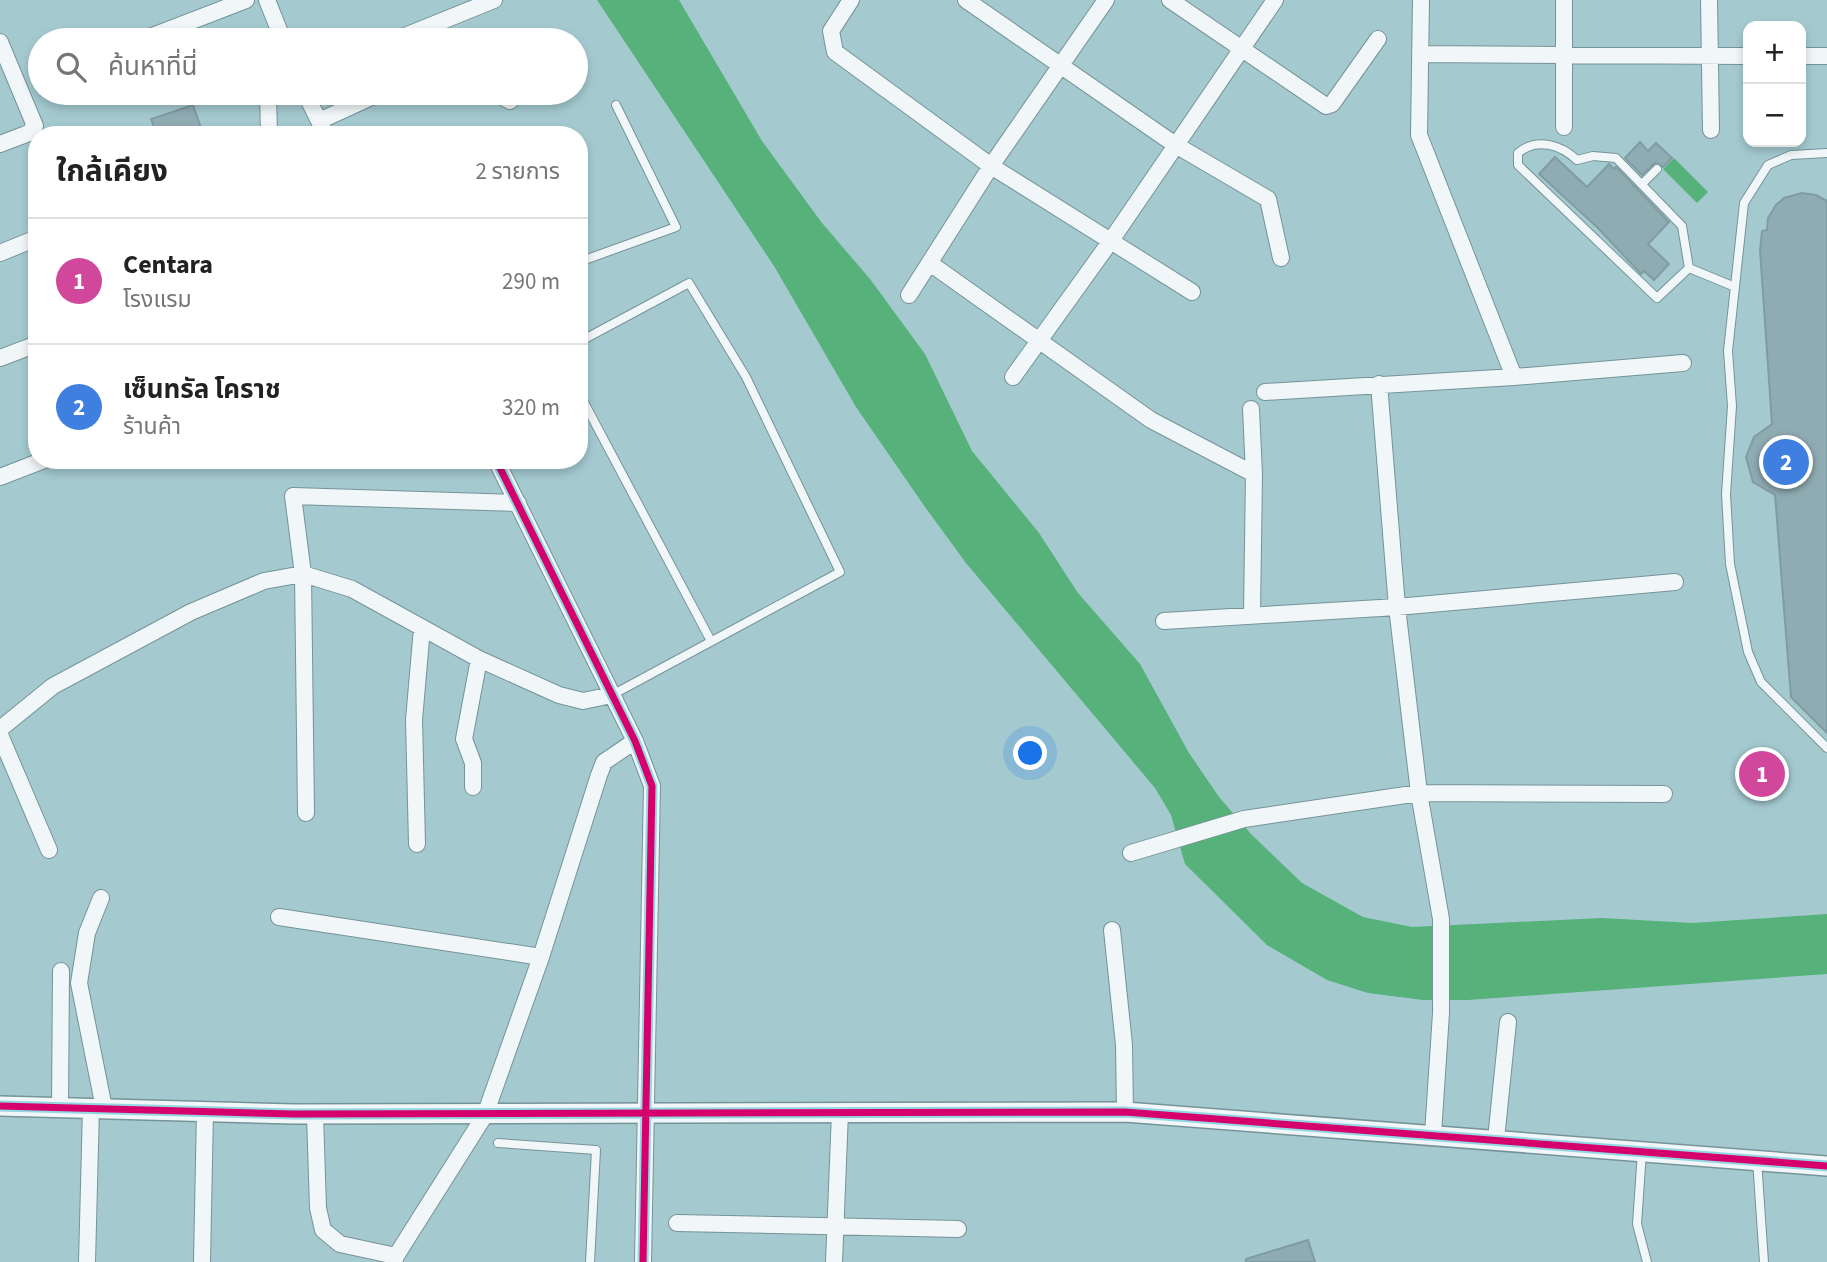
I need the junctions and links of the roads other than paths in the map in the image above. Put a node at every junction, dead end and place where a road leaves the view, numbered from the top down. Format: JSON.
{"nodes":[{"id":1,"x":246,"y":0,"type":"edge"},
{"id":2,"x":267,"y":0,"type":"edge"},
{"id":3,"x":494,"y":0,"type":"edge"},
{"id":4,"x":851,"y":0,"type":"edge"},
{"id":5,"x":967,"y":0,"type":"edge"},
{"id":6,"x":1106,"y":0,"type":"edge"},
{"id":7,"x":1170,"y":0,"type":"edge"},
{"id":8,"x":1275,"y":0,"type":"edge"},
{"id":9,"x":1421,"y":0,"type":"edge"},
{"id":10,"x":1564,"y":0,"type":"edge"},
{"id":11,"x":1710,"y":0,"type":"edge"},
{"id":12,"x":173,"y":28,"type":"edge"},
{"id":13,"x":278,"y":28,"type":"edge"},
{"id":14,"x":425,"y":28,"type":"edge"},
{"id":15,"x":1378,"y":39,"type":"dead end"},
{"id":16,"x":0,"y":43,"type":"edge"},
{"id":17,"x":1240,"y":48,"type":"junction"},
{"id":18,"x":1420,"y":54,"type":"junction"},
{"id":19,"x":1564,"y":55,"type":"junction"},
{"id":20,"x":1710,"y":56,"type":"junction"},
{"id":21,"x":1743,"y":56,"type":"edge"},
{"id":22,"x":1806,"y":56,"type":"edge"},
{"id":23,"x":1827,"y":56,"type":"edge"},
{"id":24,"x":1060,"y":65,"type":"junction"},
{"id":25,"x":268,"y":105,"type":"edge"},
{"id":26,"x":311,"y":105,"type":"edge"},
{"id":27,"x":360,"y":105,"type":"edge"},
{"id":28,"x":616,"y":105,"type":"dead end"},
{"id":29,"x":35,"y":126,"type":"edge"},
{"id":30,"x":269,"y":126,"type":"edge"},
{"id":31,"x":322,"y":126,"type":"edge"},
{"id":32,"x":326,"y":126,"type":"edge"},
{"id":33,"x":1564,"y":127,"type":"dead end"},
{"id":34,"x":1711,"y":130,"type":"dead end"},
{"id":35,"x":28,"y":133,"type":"edge"},
{"id":36,"x":1174,"y":144,"type":"junction"},
{"id":37,"x":0,"y":145,"type":"edge"},
{"id":38,"x":1827,"y":153,"type":"edge"},
{"id":39,"x":992,"y":166,"type":"junction"},
{"id":40,"x":1657,"y":169,"type":"dead end"},
{"id":41,"x":1642,"y":184,"type":"junction"},
{"id":42,"x":28,"y":242,"type":"edge"},
{"id":43,"x":1110,"y":242,"type":"junction"},
{"id":44,"x":0,"y":253,"type":"edge"},
{"id":45,"x":1281,"y":258,"type":"dead end"},
{"id":46,"x":588,"y":259,"type":"edge"},
{"id":47,"x":931,"y":264,"type":"junction"},
{"id":48,"x":1689,"y":268,"type":"junction"},
{"id":49,"x":1735,"y":287,"type":"junction"},
{"id":50,"x":1192,"y":292,"type":"dead end"},
{"id":51,"x":909,"y":295,"type":"dead end"},
{"id":52,"x":588,"y":337,"type":"edge"},
{"id":53,"x":1040,"y":342,"type":"junction"},
{"id":54,"x":28,"y":347,"type":"edge"},
{"id":55,"x":0,"y":358,"type":"edge"},
{"id":56,"x":1683,"y":363,"type":"dead end"},
{"id":57,"x":1013,"y":377,"type":"dead end"},
{"id":58,"x":1514,"y":377,"type":"junction"},
{"id":59,"x":1379,"y":384,"type":"junction"},
{"id":60,"x":1265,"y":392,"type":"dead end"},
{"id":61,"x":1251,"y":409,"type":"dead end"},
{"id":62,"x":588,"y":410,"type":"edge"},
{"id":63,"x":28,"y":466,"type":"edge"},
{"id":64,"x":501,"y":469,"type":"edge"},
{"id":65,"x":1254,"y":474,"type":"junction"},
{"id":66,"x":0,"y":477,"type":"edge"},
{"id":67,"x":518,"y":503,"type":"junction"},
{"id":68,"x":303,"y":574,"type":"junction"},
{"id":69,"x":1675,"y":582,"type":"dead end"},
{"id":70,"x":1397,"y":607,"type":"junction"},
{"id":71,"x":1252,"y":614,"type":"junction"},
{"id":72,"x":1164,"y":621,"type":"dead end"},
{"id":73,"x":422,"y":628,"type":"junction"},
{"id":74,"x":711,"y":641,"type":"junction"},
{"id":75,"x":479,"y":659,"type":"junction"},
{"id":76,"x":612,"y":695,"type":"junction"},
{"id":77,"x":0,"y":729,"type":"edge"},
{"id":78,"x":0,"y":735,"type":"edge"},
{"id":79,"x":635,"y":741,"type":"junction"},
{"id":80,"x":1827,"y":748,"type":"edge"},
{"id":81,"x":473,"y":787,"type":"dead end"},
{"id":82,"x":1419,"y":793,"type":"junction"},
{"id":83,"x":1664,"y":794,"type":"dead end"},
{"id":84,"x":306,"y":813,"type":"dead end"},
{"id":85,"x":417,"y":844,"type":"dead end"},
{"id":86,"x":50,"y":850,"type":"dead end"},
{"id":87,"x":1131,"y":853,"type":"dead end"},
{"id":88,"x":101,"y":898,"type":"dead end"},
{"id":89,"x":279,"y":916,"type":"dead end"},
{"id":90,"x":1112,"y":930,"type":"dead end"},
{"id":91,"x":541,"y":957,"type":"junction"},
{"id":92,"x":61,"y":971,"type":"dead end"},
{"id":93,"x":1508,"y":1021,"type":"dead end"},
{"id":94,"x":0,"y":1106,"type":"edge"},
{"id":95,"x":60,"y":1107,"type":"junction"},
{"id":96,"x":97,"y":1108,"type":"junction"},
{"id":97,"x":205,"y":1111,"type":"junction"},
{"id":98,"x":645,"y":1112,"type":"junction"},
{"id":99,"x":840,"y":1112,"type":"junction"},
{"id":100,"x":1125,"y":1112,"type":"junction"},
{"id":101,"x":315,"y":1114,"type":"junction"},
{"id":102,"x":485,"y":1115,"type":"junction"},
{"id":103,"x":1433,"y":1134,"type":"junction"},
{"id":104,"x":1496,"y":1139,"type":"junction"},
{"id":105,"x":498,"y":1143,"type":"dead end"},
{"id":106,"x":1642,"y":1152,"type":"junction"},
{"id":107,"x":1757,"y":1160,"type":"junction"},
{"id":108,"x":1827,"y":1166,"type":"edge"},
{"id":109,"x":677,"y":1223,"type":"dead end"},
{"id":110,"x":834,"y":1226,"type":"junction"},
{"id":111,"x":958,"y":1228,"type":"dead end"},
{"id":112,"x":395,"y":1259,"type":"edge"},
{"id":113,"x":87,"y":1262,"type":"edge"},
{"id":114,"x":202,"y":1262,"type":"edge"},
{"id":115,"x":590,"y":1262,"type":"edge"},
{"id":116,"x":643,"y":1262,"type":"edge"},
{"id":117,"x":834,"y":1262,"type":"edge"},
{"id":118,"x":1647,"y":1262,"type":"edge"},
{"id":119,"x":1764,"y":1262,"type":"edge"}],
"edges":[{"from":1,"to":12,"type":"street"},
{"from":2,"to":13,"type":"street"},
{"from":3,"to":14,"type":"street"},
{"from":4,"to":39,"type":"street"},
{"from":5,"to":24,"type":"street"},
{"from":6,"to":24,"type":"street"},
{"from":7,"to":17,"type":"street"},
{"from":8,"to":17,"type":"street"},
{"from":9,"to":18,"type":"street"},
{"from":10,"to":19,"type":"street"},
{"from":11,"to":20,"type":"street"},
{"from":15,"to":17,"type":"street"},
{"from":16,"to":29,"type":"street"},
{"from":17,"to":36,"type":"street"},
{"from":18,"to":19,"type":"street"},
{"from":18,"to":58,"type":"street"},
{"from":19,"to":20,"type":"street"},
{"from":19,"to":33,"type":"street"},
{"from":20,"to":21,"type":"street"},
{"from":20,"to":34,"type":"street"},
{"from":22,"to":23,"type":"street"},
{"from":24,"to":36,"type":"street"},
{"from":24,"to":39,"type":"street"},
{"from":25,"to":30,"type":"street"},
{"from":26,"to":31,"type":"street"},
{"from":27,"to":32,"type":"street"},
{"from":28,"to":46,"type":"lane"},
{"from":35,"to":37,"type":"street"},
{"from":36,"to":43,"type":"street"},
{"from":36,"to":45,"type":"street"},
{"from":38,"to":49,"type":"lane"},
{"from":39,"to":43,"type":"street"},
{"from":39,"to":47,"type":"street"},
{"from":40,"to":41,"type":"lane"},
{"from":41,"to":48,"type":"lane"},
{"from":41,"to":48,"type":"lane"},
{"from":42,"to":44,"type":"street"},
{"from":43,"to":50,"type":"street"},
{"from":43,"to":53,"type":"street"},
{"from":47,"to":51,"type":"street"},
{"from":47,"to":53,"type":"street"},
{"from":48,"to":49,"type":"lane"},
{"from":49,"to":80,"type":"lane"},
{"from":52,"to":74,"type":"lane"},
{"from":53,"to":57,"type":"street"},
{"from":53,"to":65,"type":"street"},
{"from":54,"to":55,"type":"street"},
{"from":56,"to":58,"type":"street"},
{"from":58,"to":59,"type":"street"},
{"from":59,"to":60,"type":"street"},
{"from":59,"to":70,"type":"street"},
{"from":61,"to":65,"type":"street"},
{"from":62,"to":74,"type":"lane"},
{"from":63,"to":66,"type":"street"},
{"from":64,"to":67,"type":"street"},
{"from":65,"to":71,"type":"street"},
{"from":67,"to":68,"type":"street"},
{"from":67,"to":76,"type":"street"},
{"from":68,"to":73,"type":"street"},
{"from":68,"to":77,"type":"street"},
{"from":68,"to":84,"type":"street"},
{"from":69,"to":70,"type":"street"},
{"from":70,"to":71,"type":"street"},
{"from":70,"to":82,"type":"street"},
{"from":71,"to":72,"type":"street"},
{"from":73,"to":75,"type":"street"},
{"from":73,"to":85,"type":"street"},
{"from":74,"to":76,"type":"lane"},
{"from":75,"to":76,"type":"street"},
{"from":75,"to":81,"type":"street"},
{"from":76,"to":79,"type":"street"},
{"from":78,"to":86,"type":"street"},
{"from":79,"to":91,"type":"street"},
{"from":79,"to":98,"type":"street"},
{"from":82,"to":83,"type":"street"},
{"from":82,"to":87,"type":"street"},
{"from":82,"to":103,"type":"street"},
{"from":88,"to":96,"type":"street"},
{"from":89,"to":91,"type":"street"},
{"from":90,"to":100,"type":"street"},
{"from":91,"to":102,"type":"street"},
{"from":92,"to":95,"type":"street"},
{"from":93,"to":104,"type":"street"},
{"from":94,"to":95,"type":"street"},
{"from":95,"to":96,"type":"street"},
{"from":96,"to":97,"type":"street"},
{"from":96,"to":113,"type":"street"},
{"from":97,"to":101,"type":"street"},
{"from":97,"to":114,"type":"street"},
{"from":98,"to":99,"type":"street"},
{"from":98,"to":102,"type":"street"},
{"from":98,"to":116,"type":"street"},
{"from":99,"to":100,"type":"street"},
{"from":99,"to":110,"type":"street"},
{"from":100,"to":103,"type":"street"},
{"from":101,"to":102,"type":"street"},
{"from":101,"to":112,"type":"street"},
{"from":102,"to":112,"type":"street"},
{"from":103,"to":104,"type":"street"},
{"from":104,"to":106,"type":"street"},
{"from":105,"to":115,"type":"lane"},
{"from":106,"to":107,"type":"street"},
{"from":106,"to":118,"type":"lane"},
{"from":107,"to":108,"type":"street"},
{"from":107,"to":119,"type":"lane"},
{"from":109,"to":110,"type":"street"},
{"from":110,"to":111,"type":"street"},
{"from":110,"to":117,"type":"street"}]}
